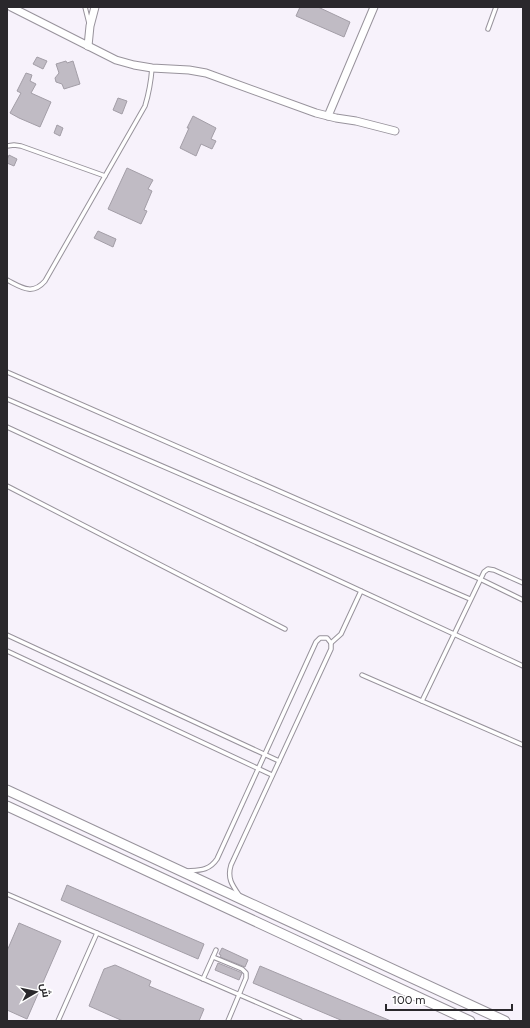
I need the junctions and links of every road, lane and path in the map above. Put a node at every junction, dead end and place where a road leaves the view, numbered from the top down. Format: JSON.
{"nodes":[{"id":1,"x":11,"y":7,"type":"edge"},
{"id":2,"x":85,"y":7,"type":"edge"},
{"id":3,"x":94,"y":7,"type":"edge"},
{"id":4,"x":374,"y":7,"type":"edge"},
{"id":5,"x":496,"y":7,"type":"edge"},
{"id":6,"x":90,"y":26,"type":"junction"},
{"id":7,"x":488,"y":29,"type":"dead end"},
{"id":8,"x":88,"y":46,"type":"junction"},
{"id":9,"x":152,"y":68,"type":"junction"},
{"id":10,"x":328,"y":116,"type":"junction"},
{"id":11,"x":395,"y":131,"type":"dead end"},
{"id":12,"x":7,"y":146,"type":"edge"},
{"id":13,"x":105,"y":176,"type":"junction"},
{"id":14,"x":7,"y":280,"type":"edge"},
{"id":15,"x":7,"y":372,"type":"edge"},
{"id":16,"x":7,"y":399,"type":"edge"},
{"id":17,"x":7,"y":427,"type":"edge"},
{"id":18,"x":7,"y":486,"type":"edge"},
{"id":19,"x":480,"y":578,"type":"junction"},
{"id":20,"x":523,"y":583,"type":"edge"},
{"id":21,"x":361,"y":591,"type":"junction"},
{"id":22,"x":470,"y":599,"type":"junction"},
{"id":23,"x":523,"y":600,"type":"edge"},
{"id":24,"x":285,"y":629,"type":"dead end"},
{"id":25,"x":454,"y":634,"type":"junction"},
{"id":26,"x":7,"y":635,"type":"edge"},
{"id":27,"x":331,"y":643,"type":"junction"},
{"id":28,"x":7,"y":651,"type":"edge"},
{"id":29,"x":523,"y":666,"type":"edge"},
{"id":30,"x":362,"y":675,"type":"dead end"},
{"id":31,"x":422,"y":701,"type":"junction"},
{"id":32,"x":523,"y":745,"type":"edge"},
{"id":33,"x":265,"y":754,"type":"junction"},
{"id":34,"x":279,"y":761,"type":"junction"},
{"id":35,"x":258,"y":769,"type":"junction"},
{"id":36,"x":272,"y":775,"type":"junction"},
{"id":37,"x":7,"y":790,"type":"edge"},
{"id":38,"x":7,"y":806,"type":"edge"},
{"id":39,"x":182,"y":871,"type":"junction"},
{"id":40,"x":225,"y":891,"type":"junction"},
{"id":41,"x":7,"y":894,"type":"edge"},
{"id":42,"x":243,"y":900,"type":"junction"},
{"id":43,"x":218,"y":904,"type":"junction"},
{"id":44,"x":97,"y":933,"type":"junction"},
{"id":45,"x":216,"y":950,"type":"dead end"},
{"id":46,"x":213,"y":957,"type":"junction"},
{"id":47,"x":203,"y":979,"type":"junction"},
{"id":48,"x":239,"y":995,"type":"junction"},
{"id":49,"x":58,"y":1021,"type":"edge"},
{"id":50,"x":228,"y":1021,"type":"edge"},
{"id":51,"x":300,"y":1021,"type":"edge"},
{"id":52,"x":470,"y":1021,"type":"edge"},
{"id":53,"x":505,"y":1021,"type":"edge"}],
"edges":[{"from":1,"to":8,"type":"street"},
{"from":2,"to":6,"type":"lane"},
{"from":3,"to":6,"type":"street"},
{"from":4,"to":10,"type":"street"},
{"from":5,"to":7,"type":"lane"},
{"from":6,"to":8,"type":"street"},
{"from":8,"to":9,"type":"street"},
{"from":9,"to":10,"type":"street"},
{"from":9,"to":13,"type":"lane"},
{"from":10,"to":11,"type":"street"},
{"from":12,"to":13,"type":"lane"},
{"from":13,"to":14,"type":"lane"},
{"from":15,"to":19,"type":"lane"},
{"from":16,"to":22,"type":"lane"},
{"from":17,"to":21,"type":"lane"},
{"from":18,"to":24,"type":"lane"},
{"from":19,"to":20,"type":"lane"},
{"from":19,"to":22,"type":"lane"},
{"from":19,"to":23,"type":"lane"},
{"from":21,"to":25,"type":"lane"},
{"from":21,"to":27,"type":"lane"},
{"from":22,"to":25,"type":"lane"},
{"from":25,"to":29,"type":"lane"},
{"from":25,"to":31,"type":"lane"},
{"from":26,"to":33,"type":"lane"},
{"from":27,"to":33,"type":"lane"},
{"from":27,"to":34,"type":"lane"},
{"from":28,"to":35,"type":"lane"},
{"from":30,"to":31,"type":"lane"},
{"from":31,"to":32,"type":"lane"},
{"from":33,"to":34,"type":"lane"},
{"from":33,"to":35,"type":"lane"},
{"from":34,"to":36,"type":"lane"},
{"from":35,"to":36,"type":"lane"},
{"from":35,"to":39,"type":"lane"},
{"from":36,"to":42,"type":"lane"},
{"from":37,"to":39,"type":"street"},
{"from":38,"to":43,"type":"street"},
{"from":39,"to":40,"type":"street"},
{"from":40,"to":42,"type":"street"},
{"from":40,"to":43,"type":"street"},
{"from":41,"to":44,"type":"lane"},
{"from":42,"to":53,"type":"street"},
{"from":43,"to":52,"type":"street"},
{"from":44,"to":47,"type":"lane"},
{"from":44,"to":49,"type":"lane"},
{"from":45,"to":46,"type":"lane"},
{"from":46,"to":47,"type":"lane"},
{"from":46,"to":48,"type":"lane"},
{"from":47,"to":48,"type":"lane"},
{"from":48,"to":50,"type":"lane"},
{"from":48,"to":51,"type":"lane"}]}
